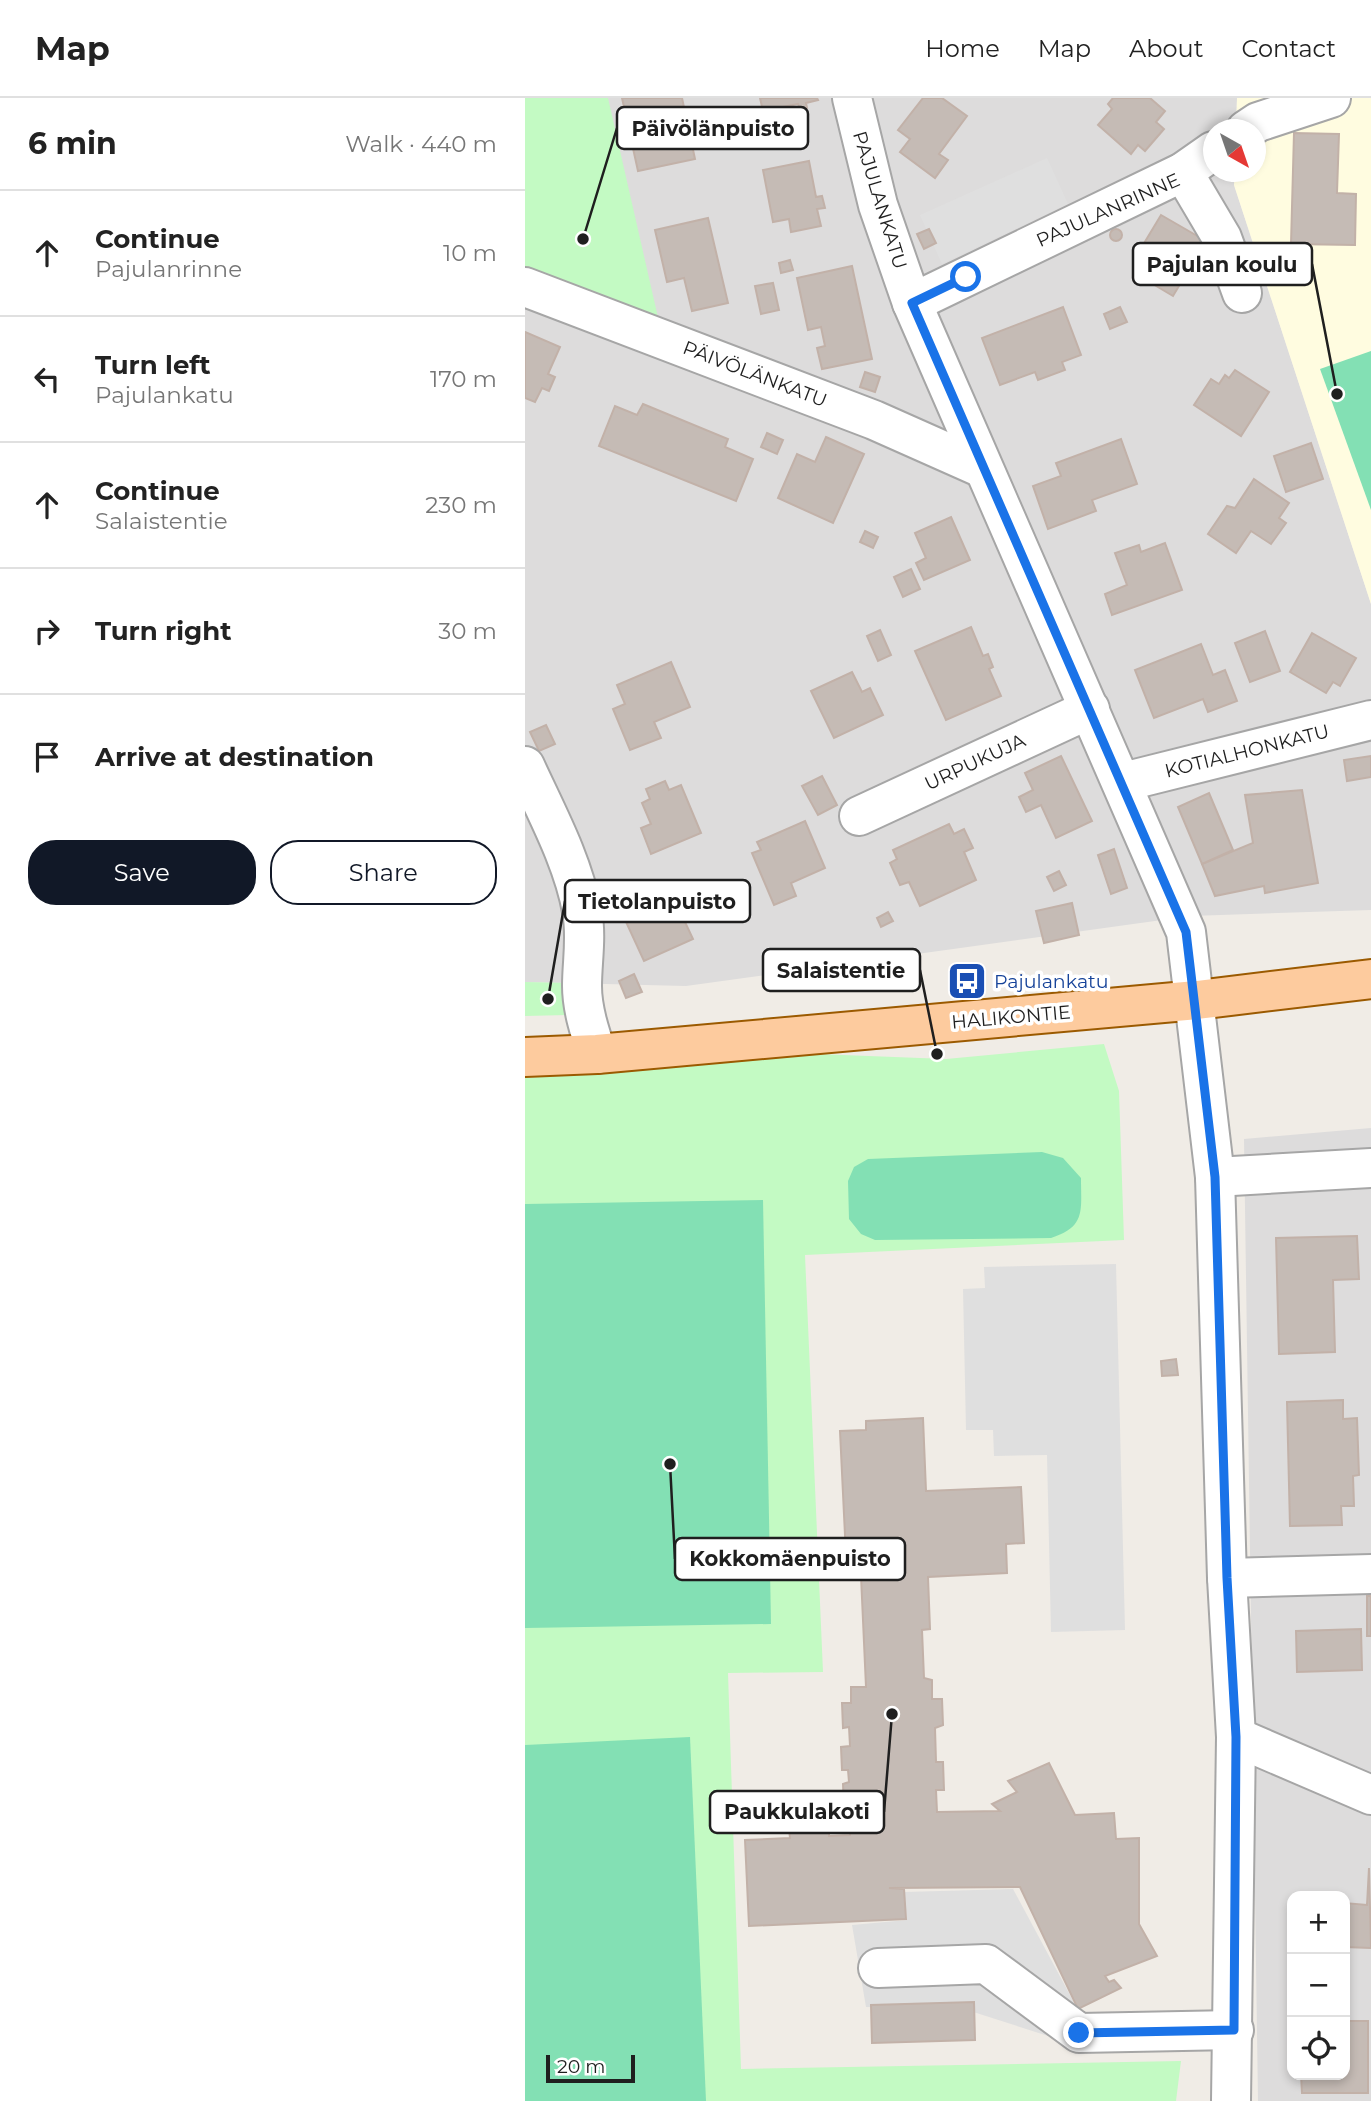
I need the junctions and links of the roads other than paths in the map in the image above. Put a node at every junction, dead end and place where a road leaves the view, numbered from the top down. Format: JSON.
{"nodes":[{"id":1,"x":852,"y":98,"type":"edge"},
{"id":2,"x":1331,"y":98,"type":"edge"},
{"id":3,"x":1266,"y":119,"type":"edge"},
{"id":4,"x":1198,"y":162,"type":"edge"},
{"id":5,"x":525,"y":286,"type":"edge"},
{"id":6,"x":1242,"y":293,"type":"dead end"},
{"id":7,"x":912,"y":303,"type":"junction"},
{"id":8,"x":982,"y":468,"type":"junction"},
{"id":9,"x":1090,"y":709,"type":"junction"},
{"id":10,"x":1371,"y":720,"type":"edge"},
{"id":11,"x":525,"y":766,"type":"edge"},
{"id":12,"x":1123,"y":782,"type":"junction"},
{"id":13,"x":859,"y":816,"type":"dead end"},
{"id":14,"x":1371,"y":979,"type":"edge"},
{"id":15,"x":1197,"y":1000,"type":"junction"},
{"id":16,"x":597,"y":1054,"type":"junction"},
{"id":17,"x":525,"y":1057,"type":"edge"},
{"id":18,"x":1371,"y":1168,"type":"edge"},
{"id":19,"x":1215,"y":1177,"type":"junction"},
{"id":20,"x":1371,"y":1574,"type":"edge"},
{"id":21,"x":1227,"y":1578,"type":"junction"},
{"id":22,"x":1236,"y":1737,"type":"junction"},
{"id":23,"x":1371,"y":1795,"type":"edge"},
{"id":24,"x":878,"y":1968,"type":"dead end"},
{"id":25,"x":1234,"y":2030,"type":"junction"},
{"id":26,"x":1231,"y":2101,"type":"edge"}],
"edges":[{"from":1,"to":7,"type":"street","name":"PAJULANKATU"},
{"from":2,"to":3,"type":"street"},
{"from":4,"to":6,"type":"street","name":"PAJULANRINNE"},
{"from":4,"to":7,"type":"street","name":"PAJULANRINNE"},
{"from":5,"to":8,"type":"street","name":"PÄIVÖLÄNKATU"},
{"from":7,"to":8,"type":"street","name":"PAJULANKATU"},
{"from":8,"to":9,"type":"street","name":"PAJULANKATU"},
{"from":9,"to":12,"type":"street","name":"PAJULANKATU"},
{"from":9,"to":13,"type":"street","name":"URPUKUJA"},
{"from":10,"to":12,"type":"street","name":"KOTIALHONKATU"},
{"from":11,"to":16,"type":"street"},
{"from":12,"to":15,"type":"street","name":"PAJULANKATU"},
{"from":14,"to":15,"type":"main road","name":"HALIKONTIE"},
{"from":15,"to":16,"type":"main road","name":"HALIKONTIE"},
{"from":15,"to":19,"type":"street","name":"PAJULANKATU"},
{"from":16,"to":17,"type":"main road","name":"HALIKONTIE"},
{"from":18,"to":19,"type":"street"},
{"from":19,"to":21,"type":"street","name":"PAJULANKATU"},
{"from":20,"to":21,"type":"street"},
{"from":21,"to":22,"type":"street","name":"PAJULANKATU"},
{"from":22,"to":23,"type":"street"},
{"from":22,"to":25,"type":"street","name":"PAJULANKATU"},
{"from":24,"to":25,"type":"street"},
{"from":25,"to":26,"type":"street","name":"PAJULANKATU"}]}
